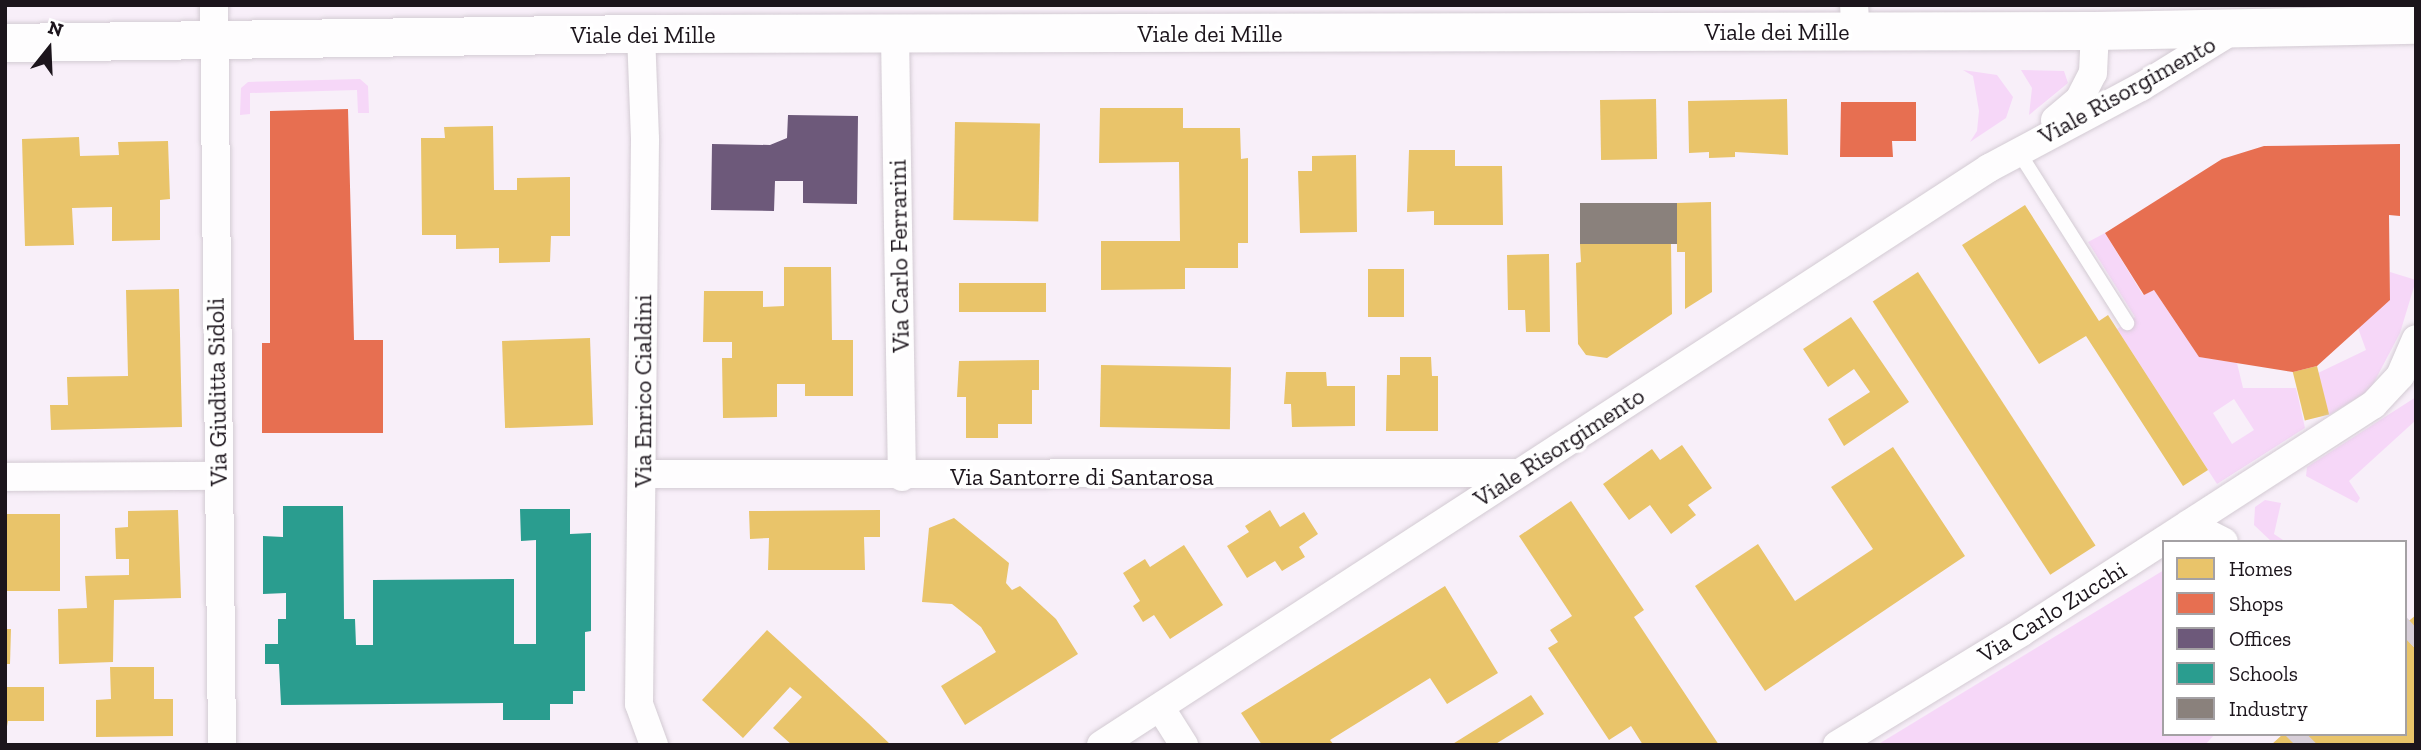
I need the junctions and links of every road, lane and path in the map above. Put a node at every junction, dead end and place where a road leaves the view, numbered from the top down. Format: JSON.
{"nodes":[{"id":1,"x":1855,"y":18,"type":"edge"},
{"id":2,"x":214,"y":22,"type":"edge"},
{"id":3,"x":2416,"y":25,"type":"edge"},
{"id":4,"x":2236,"y":28,"type":"junction"},
{"id":5,"x":2095,"y":31,"type":"junction"},
{"id":6,"x":641,"y":34,"type":"junction"},
{"id":7,"x":895,"y":35,"type":"junction"},
{"id":8,"x":5,"y":43,"type":"edge"},
{"id":9,"x":2018,"y":150,"type":"junction"},
{"id":10,"x":2127,"y":323,"type":"dead end"},
{"id":11,"x":2416,"y":339,"type":"edge"},
{"id":12,"x":2408,"y":373,"type":"edge"},
{"id":13,"x":1521,"y":472,"type":"junction"},
{"id":14,"x":642,"y":474,"type":"junction"},
{"id":15,"x":217,"y":476,"type":"junction"},
{"id":16,"x":5,"y":477,"type":"edge"},
{"id":17,"x":902,"y":477,"type":"junction"},
{"id":18,"x":2189,"y":524,"type":"junction"},
{"id":19,"x":2164,"y":540,"type":"edge"},
{"id":20,"x":2220,"y":540,"type":"edge"},
{"id":21,"x":2162,"y":541,"type":"edge"},
{"id":22,"x":1160,"y":707,"type":"junction"},
{"id":23,"x":222,"y":745,"type":"edge"},
{"id":24,"x":654,"y":745,"type":"edge"},
{"id":25,"x":1101,"y":745,"type":"edge"},
{"id":26,"x":1184,"y":745,"type":"edge"},
{"id":27,"x":1837,"y":745,"type":"edge"}],
"edges":[{"from":1,"to":5,"type":"main road","name":"Viale dei Mille"},
{"from":1,"to":7,"type":"main road","name":"Viale dei Mille"},
{"from":2,"to":6,"type":"main road","name":"Viale dei Mille"},
{"from":2,"to":8,"type":"main road","name":"Viale dei Mille"},
{"from":2,"to":15,"type":"street","name":"Via Giuditta Sidoli"},
{"from":3,"to":4,"type":"main road","name":"Viale dei Mille"},
{"from":4,"to":5,"type":"main road","name":"Viale dei Mille"},
{"from":4,"to":9,"type":"street","name":"Viale Risorgimento"},
{"from":5,"to":9,"type":"street","name":"Viale Risorgimento"},
{"from":6,"to":7,"type":"main road","name":"Viale dei Mille"},
{"from":6,"to":14,"type":"street","name":"Via Enrico Cialdini"},
{"from":7,"to":17,"type":"street","name":"Via Carlo Ferrarini"},
{"from":9,"to":10,"type":"lane"},
{"from":9,"to":13,"type":"street","name":"Viale Risorgimento"},
{"from":11,"to":12,"type":"street","name":"Via Carlo Zucchi"},
{"from":12,"to":18,"type":"street","name":"Via Carlo Zucchi"},
{"from":13,"to":17,"type":"street","name":"Via Santorre di Santarosa"},
{"from":13,"to":22,"type":"street","name":"Viale Risorgimento"},
{"from":14,"to":17,"type":"street","name":"Via Santorre di Santarosa"},
{"from":14,"to":24,"type":"street","name":"Via Enrico Cialdini"},
{"from":15,"to":16,"type":"street"},
{"from":15,"to":23,"type":"street","name":"Via Giuditta Sidoli"},
{"from":18,"to":19,"type":"street","name":"Via Carlo Zucchi"},
{"from":18,"to":20,"type":"street"},
{"from":21,"to":27,"type":"street","name":"Via Carlo Zucchi"},
{"from":22,"to":25,"type":"street","name":"Viale Risorgimento"},
{"from":22,"to":26,"type":"street"}]}
